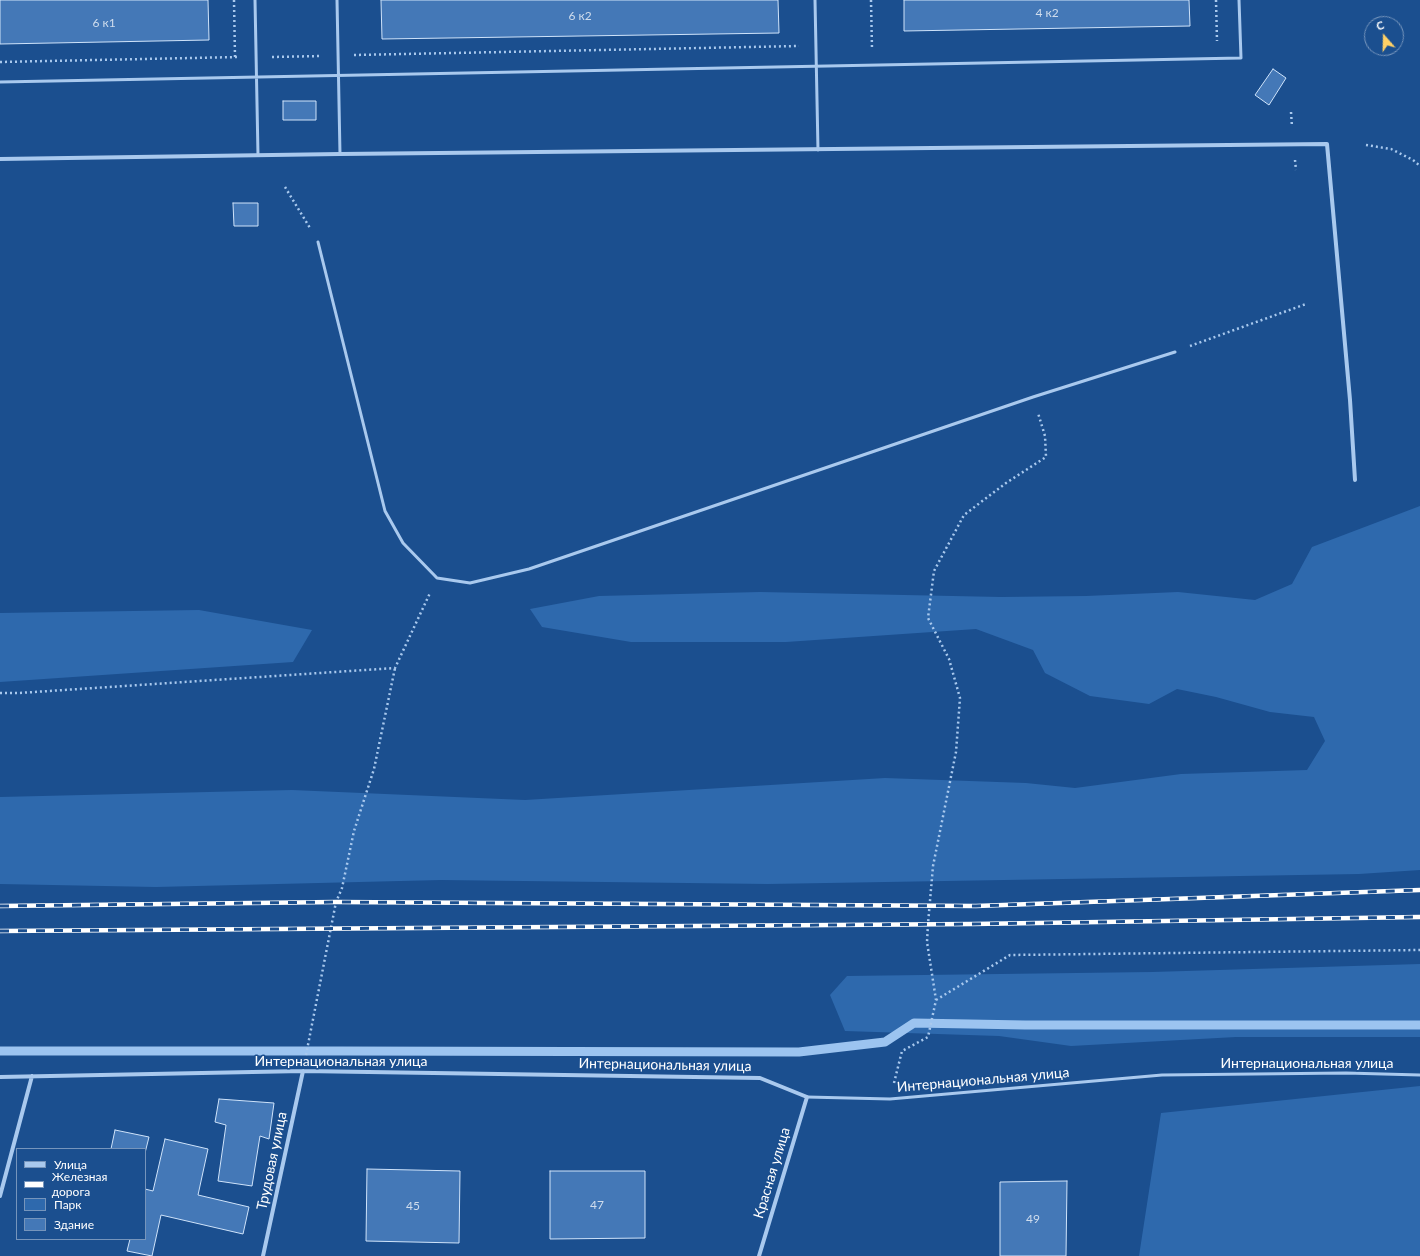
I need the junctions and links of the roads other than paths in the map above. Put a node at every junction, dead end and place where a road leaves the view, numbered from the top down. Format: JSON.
{"nodes":[{"id":1,"x":255,"y":0,"type":"edge"},
{"id":2,"x":337,"y":0,"type":"edge"},
{"id":3,"x":815,"y":0,"type":"edge"},
{"id":4,"x":1240,"y":0,"type":"edge"},
{"id":5,"x":816,"y":66,"type":"junction"},
{"id":6,"x":338,"y":75,"type":"junction"},
{"id":7,"x":257,"y":77,"type":"junction"},
{"id":8,"x":0,"y":82,"type":"edge"},
{"id":9,"x":818,"y":150,"type":"junction"},
{"id":10,"x":340,"y":154,"type":"junction"},
{"id":11,"x":258,"y":155,"type":"junction"},
{"id":12,"x":0,"y":159,"type":"edge"},
{"id":13,"x":318,"y":242,"type":"road end"},
{"id":14,"x":1174,"y":352,"type":"road end"},
{"id":15,"x":1355,"y":480,"type":"dead end"},
{"id":16,"x":303,"y":1071,"type":"junction"},
{"id":17,"x":1420,"y":1074,"type":"edge"},
{"id":18,"x":32,"y":1076,"type":"junction"},
{"id":19,"x":0,"y":1077,"type":"edge"},
{"id":20,"x":806,"y":1097,"type":"junction"},
{"id":21,"x":0,"y":1196,"type":"edge"},
{"id":22,"x":263,"y":1256,"type":"edge"},
{"id":23,"x":759,"y":1256,"type":"edge"}],
"edges":[{"from":1,"to":7,"type":"lane"},
{"from":2,"to":6,"type":"lane"},
{"from":3,"to":5,"type":"lane"},
{"from":4,"to":5,"type":"lane"},
{"from":5,"to":6,"type":"lane"},
{"from":5,"to":9,"type":"lane"},
{"from":6,"to":7,"type":"lane"},
{"from":6,"to":10,"type":"lane"},
{"from":7,"to":8,"type":"lane"},
{"from":7,"to":11,"type":"lane"},
{"from":9,"to":10,"type":"street"},
{"from":9,"to":15,"type":"street"},
{"from":10,"to":11,"type":"street"},
{"from":11,"to":12,"type":"street"},
{"from":13,"to":14,"type":"lane"},
{"from":16,"to":18,"type":"street","name":"Интернациональная улица"},
{"from":16,"to":20,"type":"street","name":"Интернациональная улица"},
{"from":16,"to":22,"type":"street","name":"Трудовая улица"},
{"from":17,"to":20,"type":"lane","name":"Интернациональная улица"},
{"from":18,"to":19,"type":"street","name":"Интернациональная улица"},
{"from":18,"to":21,"type":"street"},
{"from":20,"to":23,"type":"street","name":"Красная улица"}]}
